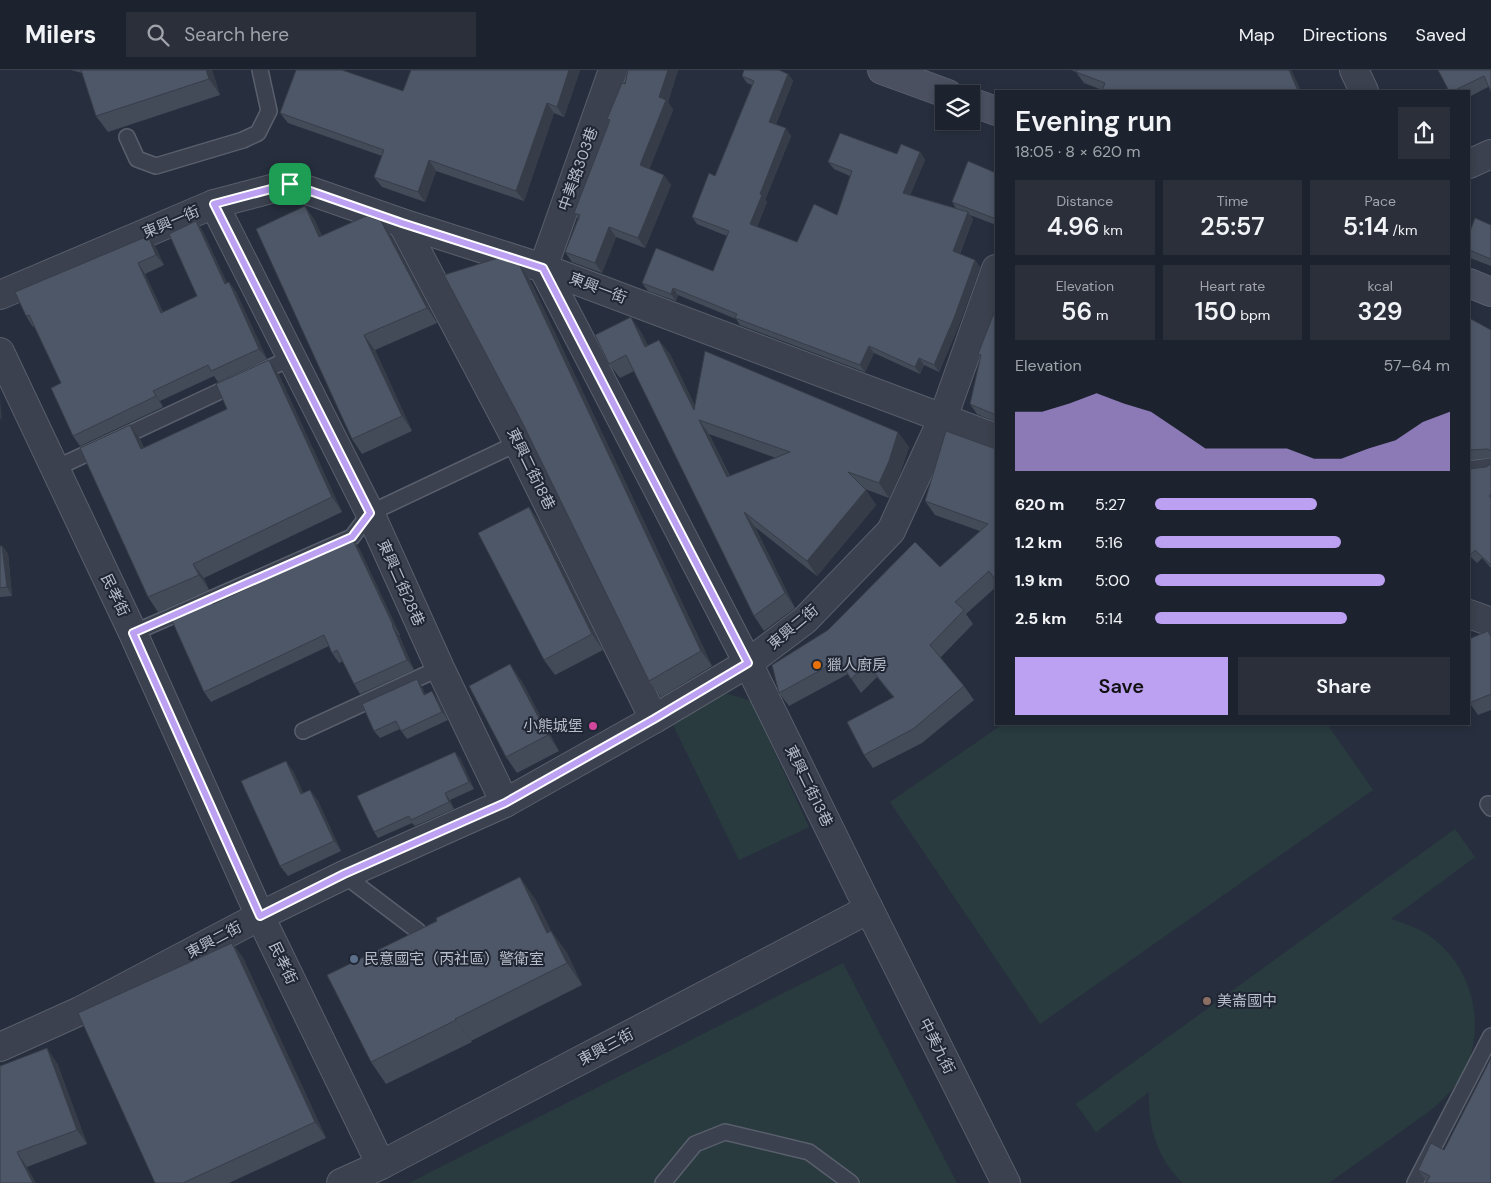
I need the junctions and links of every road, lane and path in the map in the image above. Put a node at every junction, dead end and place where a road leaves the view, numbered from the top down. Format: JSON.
{"nodes":[{"id":1,"x":260,"y":70,"type":"edge"},
{"id":2,"x":614,"y":70,"type":"edge"},
{"id":3,"x":882,"y":70,"type":"edge"},
{"id":4,"x":1354,"y":70,"type":"edge"},
{"id":5,"x":935,"y":89,"type":"edge"},
{"id":6,"x":1364,"y":90,"type":"edge"},
{"id":7,"x":980,"y":105,"type":"edge"},
{"id":8,"x":995,"y":111,"type":"edge"},
{"id":9,"x":127,"y":137,"type":"dead end"},
{"id":10,"x":1491,"y":154,"type":"edge"},
{"id":11,"x":1470,"y":164,"type":"edge"},
{"id":12,"x":214,"y":204,"type":"junction"},
{"id":13,"x":402,"y":223,"type":"junction"},
{"id":14,"x":543,"y":268,"type":"junction"},
{"id":15,"x":995,"y":272,"type":"edge"},
{"id":16,"x":1470,"y":283,"type":"edge"},
{"id":17,"x":1491,"y":292,"type":"edge"},
{"id":18,"x":0,"y":295,"type":"edge"},
{"id":19,"x":0,"y":352,"type":"edge"},
{"id":20,"x":292,"y":358,"type":"junction"},
{"id":21,"x":943,"y":418,"type":"junction"},
{"id":22,"x":995,"y":438,"type":"edge"},
{"id":23,"x":518,"y":442,"type":"junction"},
{"id":24,"x":1491,"y":466,"type":"edge"},
{"id":25,"x":54,"y":469,"type":"junction"},
{"id":26,"x":1470,"y":469,"type":"edge"},
{"id":27,"x":370,"y":513,"type":"junction"},
{"id":28,"x":1470,"y":614,"type":"edge"},
{"id":29,"x":1491,"y":622,"type":"edge"},
{"id":30,"x":133,"y":633,"type":"junction"},
{"id":31,"x":748,"y":663,"type":"junction"},
{"id":32,"x":440,"y":668,"type":"junction"},
{"id":33,"x":654,"y":719,"type":"junction"},
{"id":34,"x":303,"y":731,"type":"dead end"},
{"id":35,"x":505,"y":803,"type":"junction"},
{"id":36,"x":344,"y":874,"type":"junction"},
{"id":37,"x":868,"y":909,"type":"junction"},
{"id":38,"x":260,"y":916,"type":"junction"},
{"id":39,"x":418,"y":931,"type":"edge"},
{"id":40,"x":1491,"y":1036,"type":"edge"},
{"id":41,"x":0,"y":1047,"type":"edge"},
{"id":42,"x":382,"y":1165,"type":"junction"},
{"id":43,"x":342,"y":1183,"type":"edge"},
{"id":44,"x":663,"y":1183,"type":"edge"},
{"id":45,"x":851,"y":1183,"type":"edge"},
{"id":46,"x":1006,"y":1183,"type":"edge"},
{"id":47,"x":1415,"y":1183,"type":"edge"}],
"edges":[{"from":1,"to":9,"type":"lane"},
{"from":2,"to":14,"type":"street","name":"中美路303巷"},
{"from":3,"to":5,"type":"street"},
{"from":4,"to":6,"type":"street"},
{"from":7,"to":8,"type":"street"},
{"from":10,"to":11,"type":"street"},
{"from":12,"to":13,"type":"street","name":"東興一街"},
{"from":12,"to":18,"type":"street","name":"東興一街"},
{"from":12,"to":20,"type":"street","name":"東興二街28巷"},
{"from":13,"to":14,"type":"street","name":"東興一街"},
{"from":13,"to":23,"type":"street","name":"東興二街18巷"},
{"from":14,"to":21,"type":"street","name":"東興一街"},
{"from":14,"to":31,"type":"street","name":"東興二街13巷"},
{"from":15,"to":21,"type":"street","name":"東興二街"},
{"from":16,"to":17,"type":"street"},
{"from":19,"to":25,"type":"street","name":"民孝街"},
{"from":20,"to":25,"type":"lane"},
{"from":20,"to":27,"type":"street","name":"東興二街28巷"},
{"from":21,"to":22,"type":"street","name":"東興一街"},
{"from":21,"to":31,"type":"street","name":"東興二街"},
{"from":23,"to":27,"type":"lane"},
{"from":23,"to":33,"type":"street","name":"東興二街18巷"},
{"from":24,"to":26,"type":"lane"},
{"from":25,"to":30,"type":"street","name":"民孝街"},
{"from":27,"to":30,"type":"lane"},
{"from":27,"to":32,"type":"street","name":"東興二街28巷"},
{"from":28,"to":29,"type":"street"},
{"from":30,"to":38,"type":"street","name":"民孝街"},
{"from":31,"to":33,"type":"street","name":"東興二街"},
{"from":31,"to":37,"type":"street","name":"東興二街13巷"},
{"from":32,"to":34,"type":"lane"},
{"from":32,"to":35,"type":"street","name":"東興二街28巷"},
{"from":33,"to":35,"type":"street","name":"東興二街"},
{"from":35,"to":36,"type":"street","name":"東興二街"},
{"from":36,"to":38,"type":"street","name":"東興二街"},
{"from":36,"to":39,"type":"lane"},
{"from":37,"to":42,"type":"street","name":"東興三街"},
{"from":37,"to":46,"type":"street","name":"中美九街"},
{"from":38,"to":41,"type":"street","name":"東興二街"},
{"from":38,"to":42,"type":"street","name":"民孝街"},
{"from":40,"to":47,"type":"lane"},
{"from":42,"to":43,"type":"street","name":"東興三街"},
{"from":44,"to":45,"type":"lane"}]}
